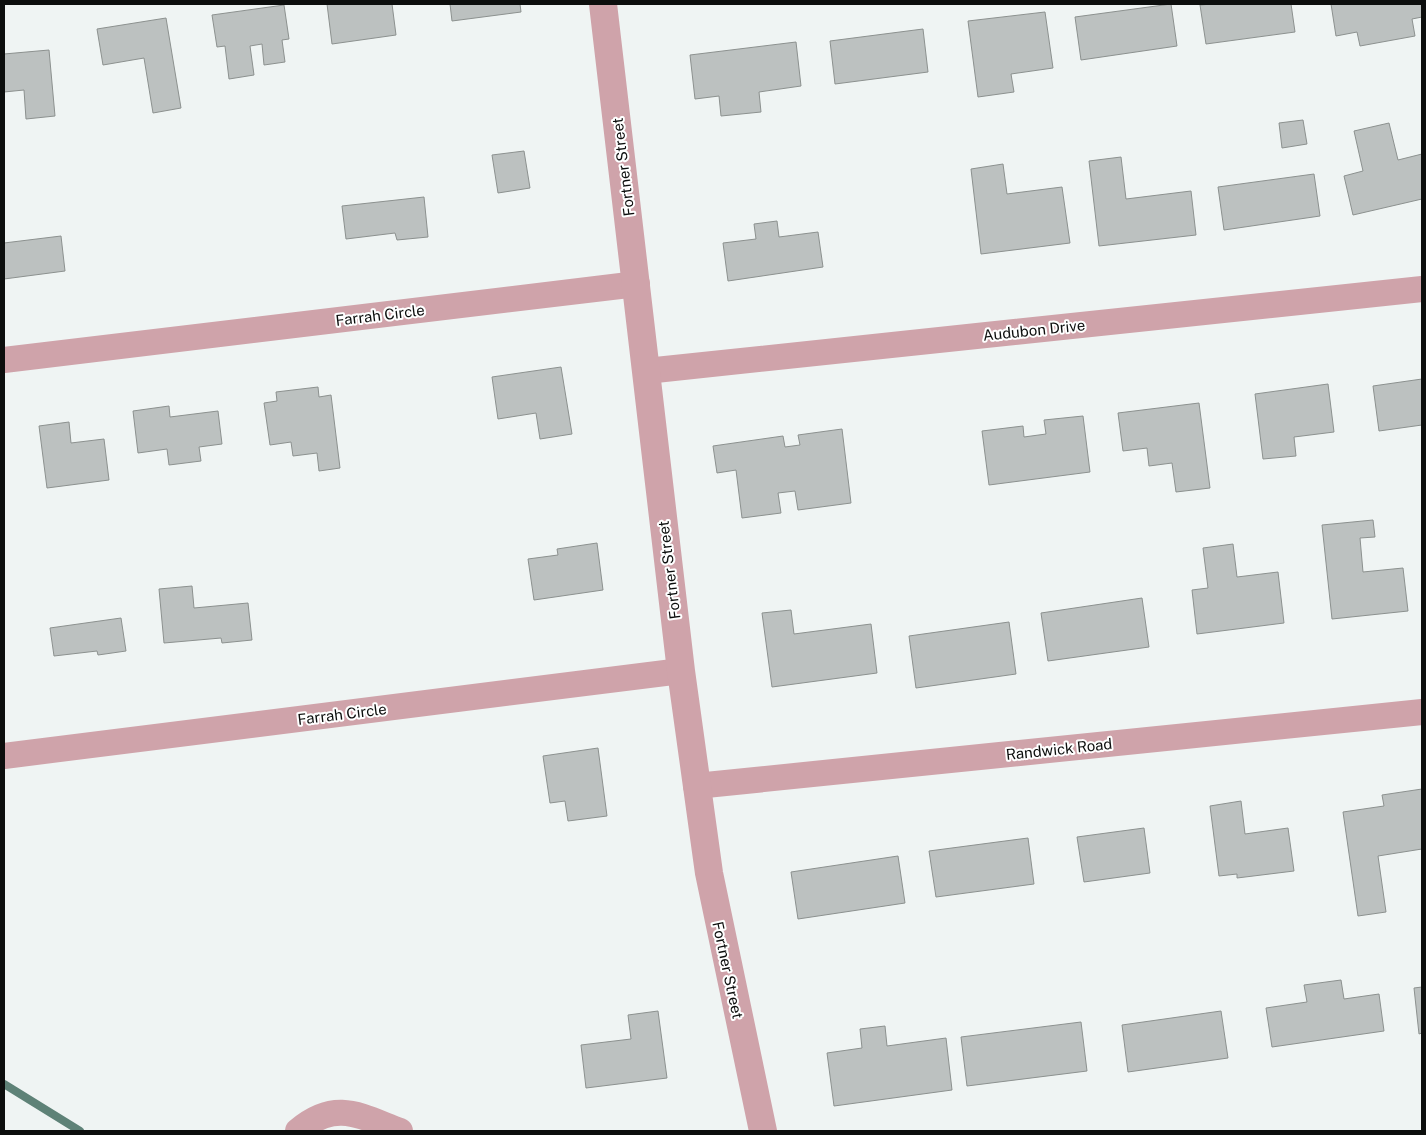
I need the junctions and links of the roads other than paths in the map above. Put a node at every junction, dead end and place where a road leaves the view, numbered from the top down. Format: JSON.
{"nodes":[{"id":1,"x":603,"y":4,"type":"edge"},
{"id":2,"x":637,"y":284,"type":"junction"},
{"id":3,"x":1422,"y":289,"type":"edge"},
{"id":4,"x":4,"y":360,"type":"edge"},
{"id":5,"x":646,"y":371,"type":"junction"},
{"id":6,"x":681,"y":671,"type":"junction"},
{"id":7,"x":1422,"y":712,"type":"edge"},
{"id":8,"x":4,"y":756,"type":"edge"},
{"id":9,"x":696,"y":786,"type":"junction"},
{"id":10,"x":298,"y":1131,"type":"edge"},
{"id":11,"x":400,"y":1131,"type":"edge"},
{"id":12,"x":763,"y":1131,"type":"edge"}],
"edges":[{"from":1,"to":2,"type":"street","name":"Fortner Street"},
{"from":2,"to":4,"type":"street","name":"Farrah Circle"},
{"from":2,"to":5,"type":"street","name":"Fortner Street"},
{"from":3,"to":5,"type":"street","name":"Audubon Drive"},
{"from":5,"to":6,"type":"street","name":"Fortner Street"},
{"from":6,"to":8,"type":"street","name":"Farrah Circle"},
{"from":6,"to":9,"type":"street","name":"Fortner Street"},
{"from":7,"to":9,"type":"street","name":"Randwick Road"},
{"from":9,"to":12,"type":"street","name":"Fortner Street"},
{"from":10,"to":11,"type":"street"}]}
